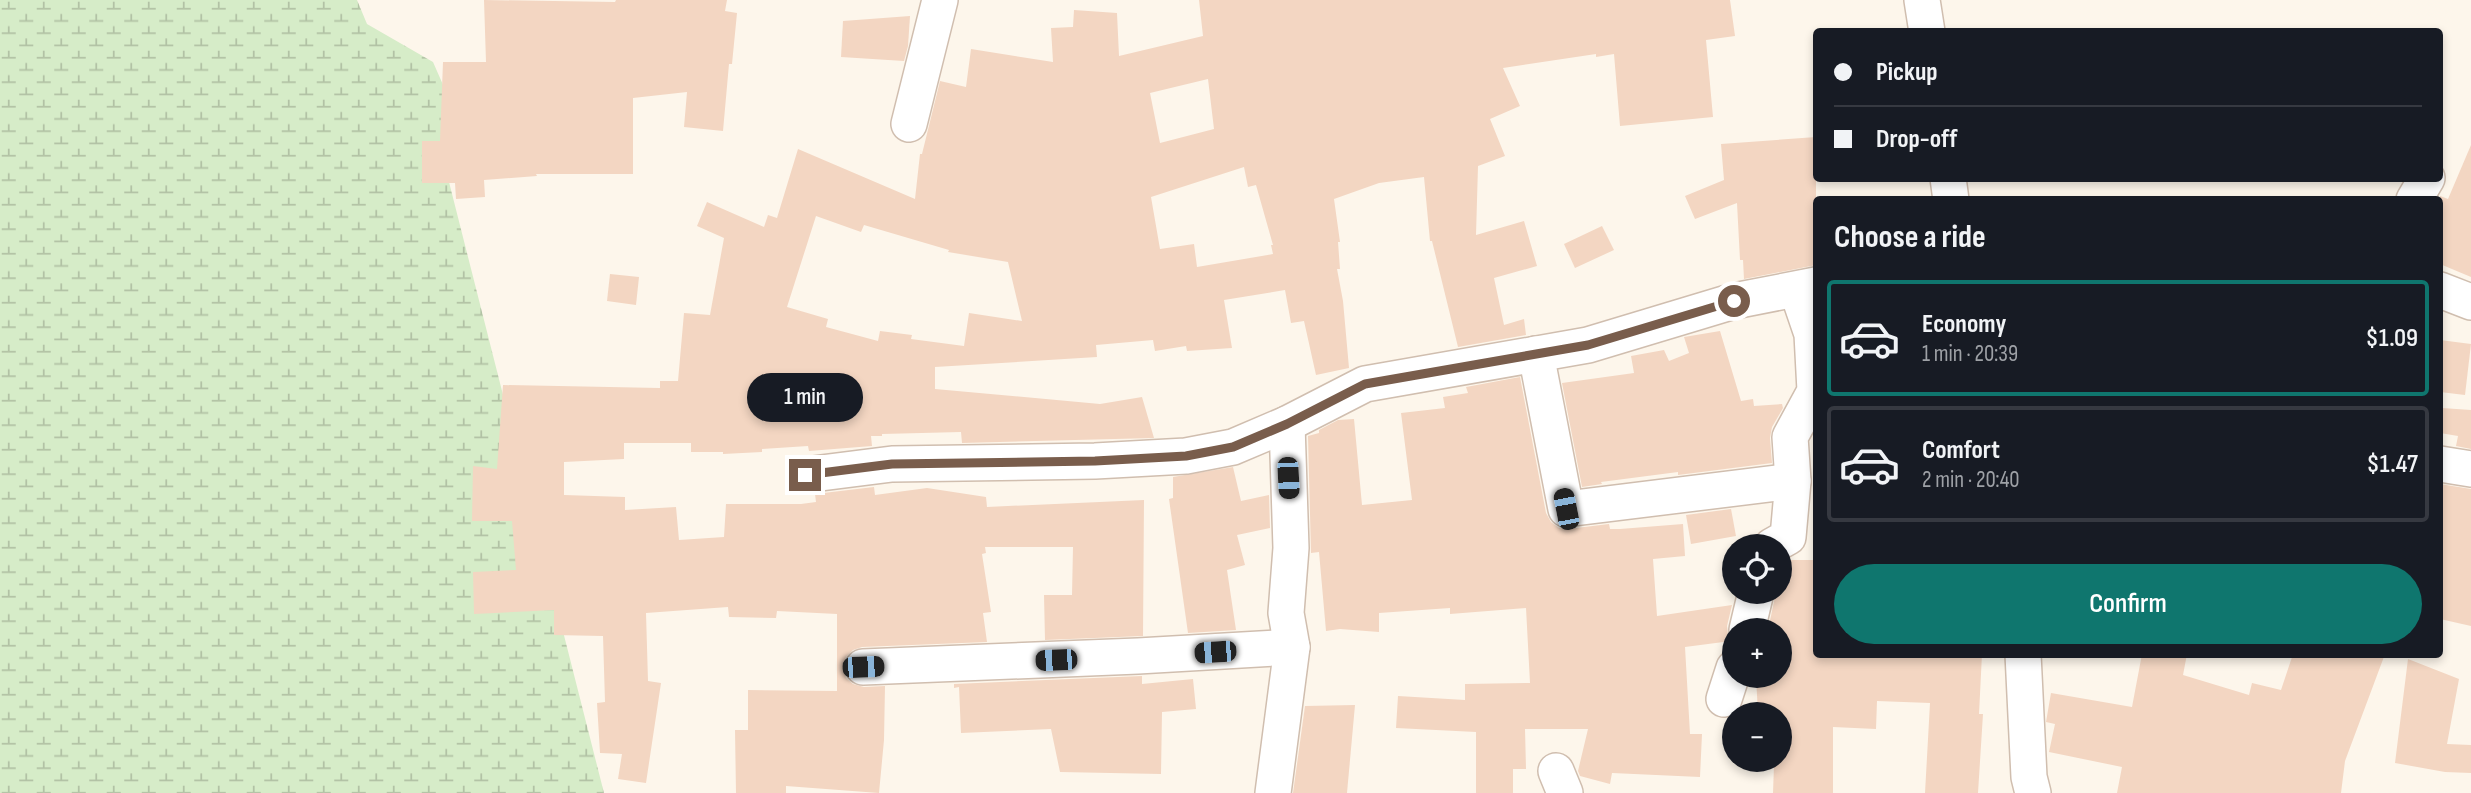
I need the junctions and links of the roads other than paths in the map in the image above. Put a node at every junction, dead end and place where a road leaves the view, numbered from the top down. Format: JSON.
{"nodes":[{"id":1,"x":940,"y":0,"type":"edge"},
{"id":2,"x":1922,"y":0,"type":"edge"},
{"id":3,"x":1926,"y":28,"type":"edge"},
{"id":4,"x":909,"y":124,"type":"dead end"},
{"id":5,"x":1807,"y":287,"type":"edge"},
{"id":6,"x":2443,"y":291,"type":"edge"},
{"id":7,"x":2471,"y":302,"type":"edge"},
{"id":8,"x":1536,"y":354,"type":"junction"},
{"id":9,"x":1813,"y":362,"type":"edge"},
{"id":10,"x":1813,"y":395,"type":"edge"},
{"id":11,"x":1287,"y":424,"type":"junction"},
{"id":12,"x":2443,"y":464,"type":"edge"},
{"id":13,"x":2471,"y":468,"type":"edge"},
{"id":14,"x":805,"y":475,"type":"dead end"},
{"id":15,"x":1793,"y":481,"type":"junction"},
{"id":16,"x":1788,"y":534,"type":"edge"},
{"id":17,"x":1292,"y":647,"type":"junction"},
{"id":18,"x":2023,"y":658,"type":"edge"},
{"id":19,"x":863,"y":667,"type":"dead end"},
{"id":20,"x":1273,"y":793,"type":"edge"},
{"id":21,"x":2033,"y":793,"type":"edge"}],
"edges":[{"from":1,"to":4,"type":"street"},
{"from":2,"to":3,"type":"street"},
{"from":5,"to":8,"type":"street"},
{"from":5,"to":9,"type":"street"},
{"from":6,"to":7,"type":"street"},
{"from":8,"to":11,"type":"street"},
{"from":8,"to":15,"type":"street"},
{"from":10,"to":15,"type":"street"},
{"from":11,"to":14,"type":"street"},
{"from":11,"to":17,"type":"street"},
{"from":12,"to":13,"type":"street"},
{"from":15,"to":16,"type":"street"},
{"from":17,"to":19,"type":"street"},
{"from":17,"to":20,"type":"street"},
{"from":18,"to":21,"type":"street"}]}
